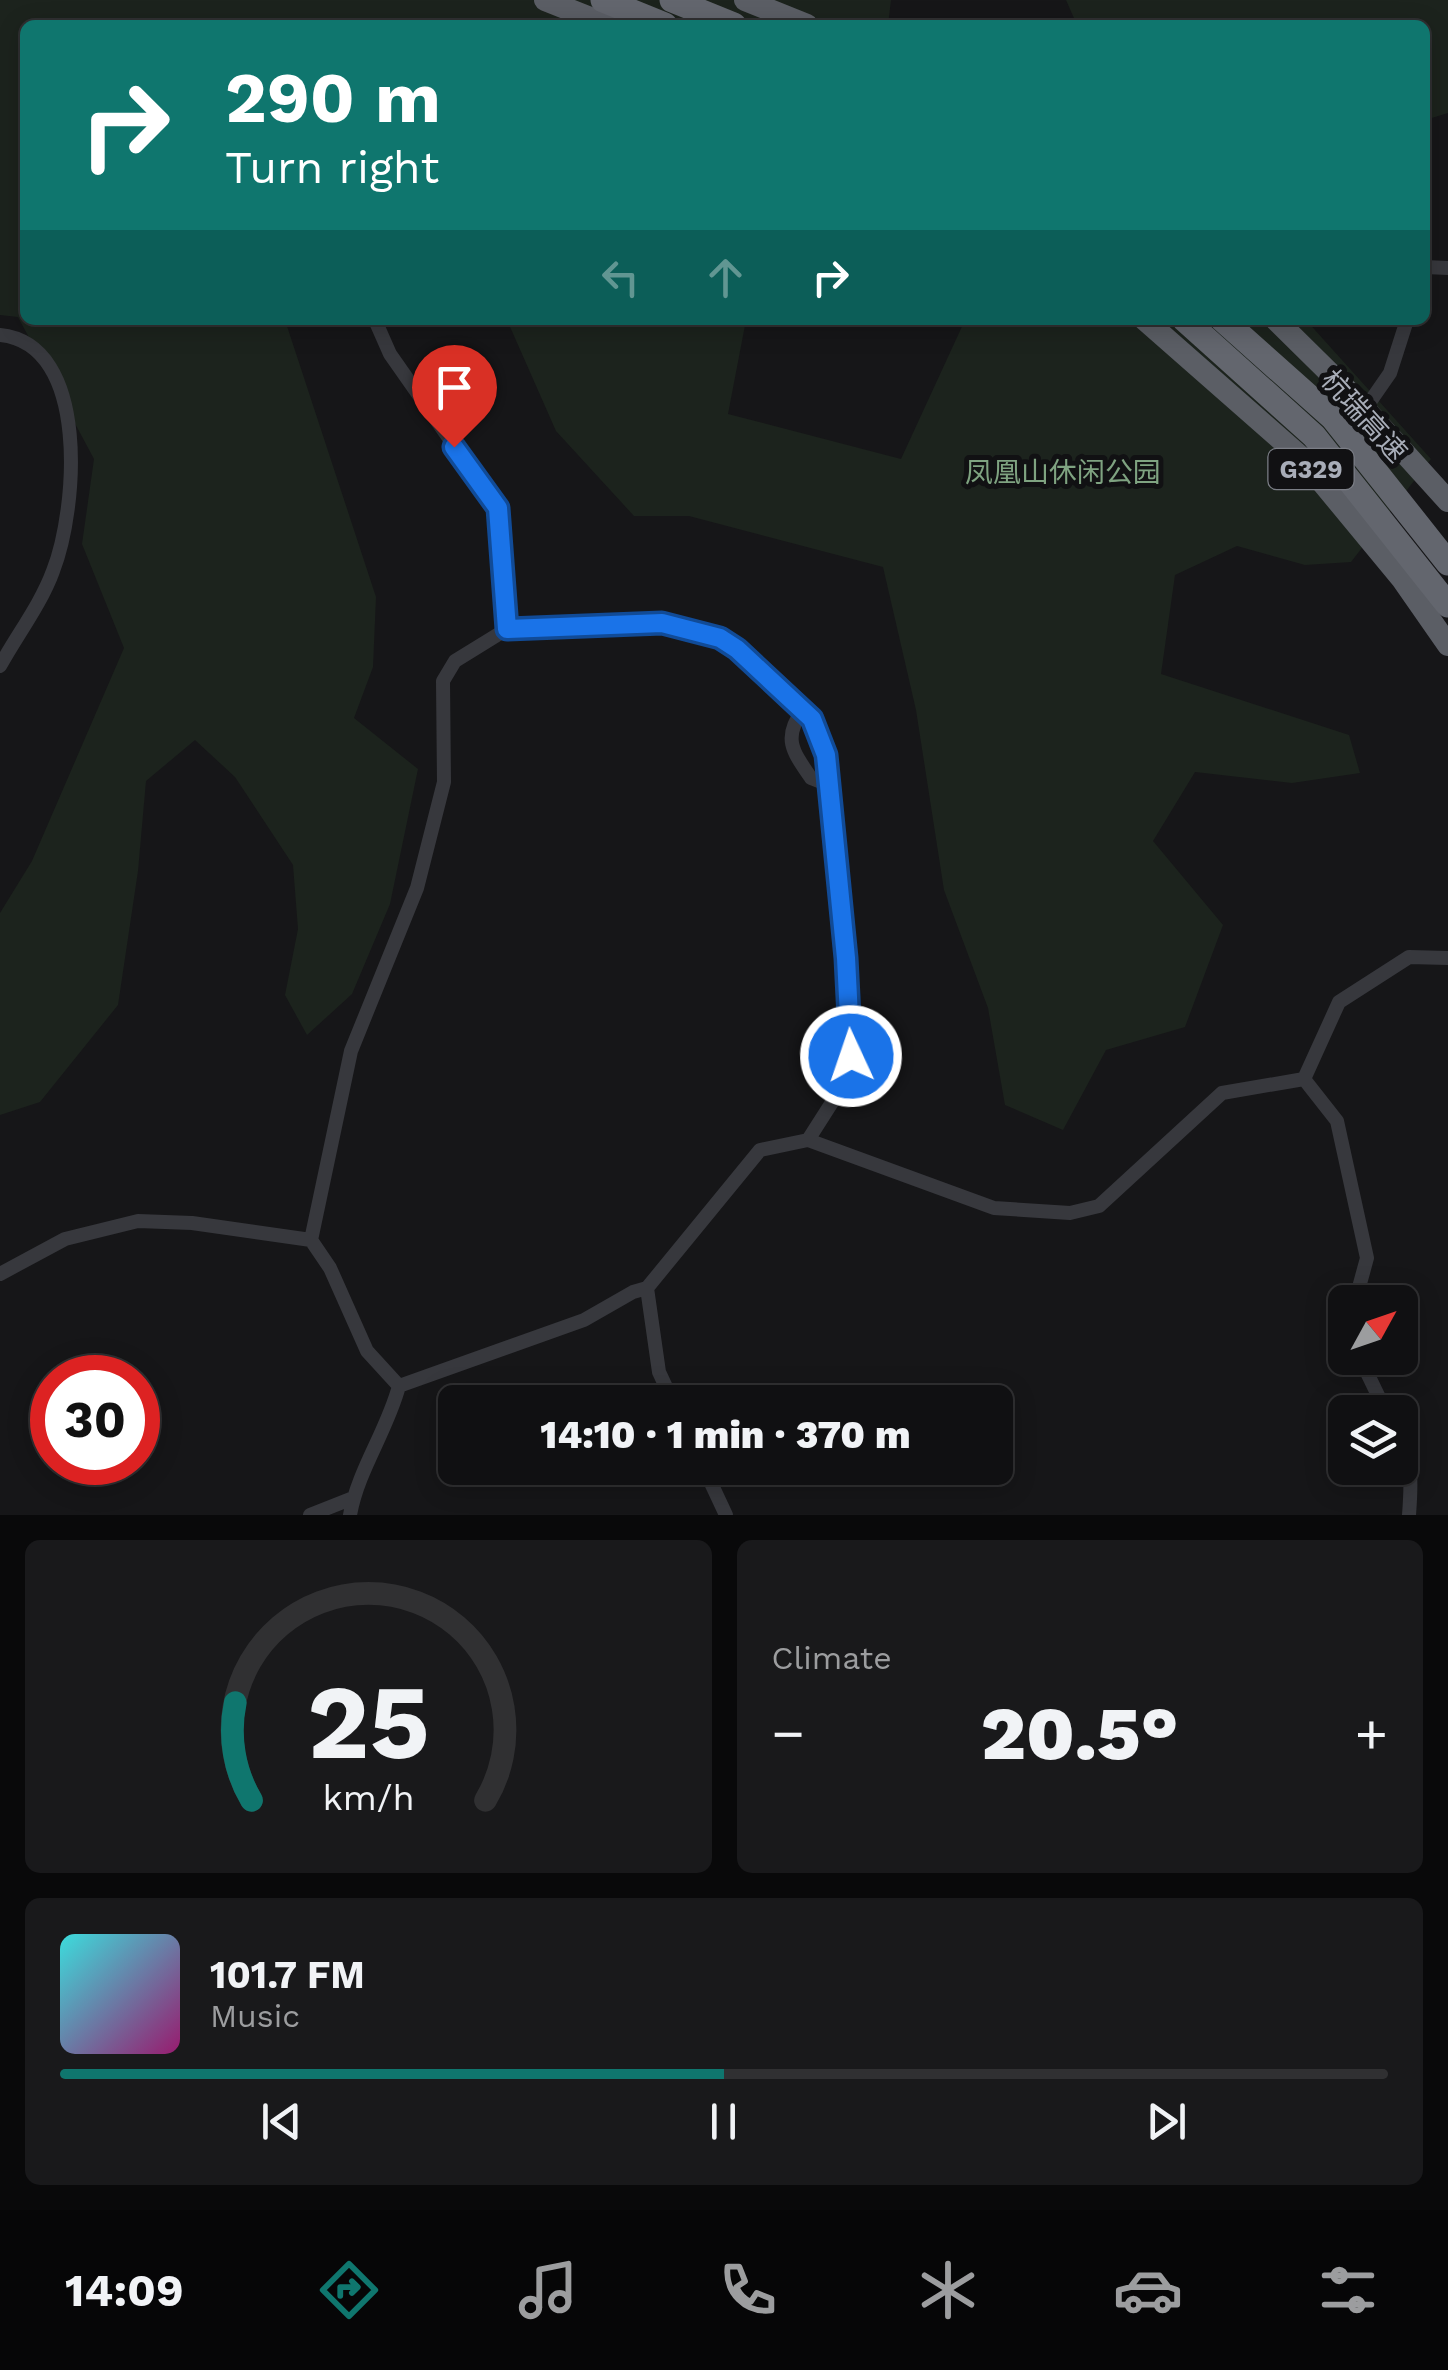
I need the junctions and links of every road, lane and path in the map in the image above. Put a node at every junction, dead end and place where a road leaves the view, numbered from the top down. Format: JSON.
{"nodes":[{"id":1,"x":545,"y":0,"type":"edge"},
{"id":2,"x":603,"y":0,"type":"edge"},
{"id":3,"x":672,"y":0,"type":"edge"},
{"id":4,"x":746,"y":0,"type":"edge"},
{"id":5,"x":595,"y":20,"type":"edge"},
{"id":6,"x":653,"y":20,"type":"edge"},
{"id":7,"x":722,"y":20,"type":"edge"},
{"id":8,"x":795,"y":20,"type":"edge"},
{"id":9,"x":377,"y":325,"type":"edge"},
{"id":10,"x":1152,"y":325,"type":"edge"},
{"id":11,"x":1191,"y":325,"type":"edge"},
{"id":12,"x":1229,"y":325,"type":"edge"},
{"id":13,"x":1281,"y":325,"type":"edge"},
{"id":14,"x":1405,"y":325,"type":"edge"},
{"id":15,"x":0,"y":336,"type":"edge"},
{"id":16,"x":1365,"y":409,"type":"junction"},
{"id":17,"x":1448,"y":501,"type":"edge"},
{"id":18,"x":1448,"y":563,"type":"edge"},
{"id":19,"x":1448,"y":605,"type":"edge"},
{"id":20,"x":507,"y":629,"type":"junction"},
{"id":21,"x":1448,"y":645,"type":"edge"},
{"id":22,"x":0,"y":666,"type":"edge"},
{"id":23,"x":803,"y":710,"type":"junction"},
{"id":24,"x":829,"y":785,"type":"junction"},
{"id":25,"x":1448,"y":958,"type":"edge"},
{"id":26,"x":1304,"y":1079,"type":"junction"},
{"id":27,"x":808,"y":1140,"type":"junction"},
{"id":28,"x":311,"y":1240,"type":"junction"},
{"id":29,"x":0,"y":1274,"type":"edge"},
{"id":30,"x":1360,"y":1285,"type":"edge"},
{"id":31,"x":647,"y":1288,"type":"junction"},
{"id":32,"x":666,"y":1385,"type":"edge"},
{"id":33,"x":398,"y":1386,"type":"junction"},
{"id":34,"x":712,"y":1485,"type":"edge"},
{"id":35,"x":1411,"y":1485,"type":"edge"},
{"id":36,"x":353,"y":1498,"type":"junction"},
{"id":37,"x":310,"y":1515,"type":"edge"},
{"id":38,"x":350,"y":1515,"type":"edge"},
{"id":39,"x":726,"y":1515,"type":"edge"},
{"id":40,"x":1409,"y":1515,"type":"edge"}],
"edges":[{"from":1,"to":5,"type":"highway"},
{"from":2,"to":6,"type":"highway"},
{"from":3,"to":7,"type":"highway"},
{"from":4,"to":8,"type":"highway"},
{"from":9,"to":20,"type":"street"},
{"from":10,"to":21,"type":"highway","number":"G329"},
{"from":11,"to":19,"type":"highway","name":"杭瑞高速"},
{"from":12,"to":18,"type":"highway","name":"杭瑞高速"},
{"from":13,"to":16,"type":"highway","number":"G329"},
{"from":14,"to":16,"type":"street"},
{"from":15,"to":22,"type":"street"},
{"from":16,"to":17,"type":"highway","number":"G329"},
{"from":20,"to":23,"type":"street"},
{"from":20,"to":28,"type":"street"},
{"from":23,"to":24,"type":"street"},
{"from":23,"to":24,"type":"street"},
{"from":24,"to":27,"type":"street"},
{"from":25,"to":26,"type":"street"},
{"from":26,"to":27,"type":"street"},
{"from":26,"to":30,"type":"street"},
{"from":27,"to":31,"type":"street"},
{"from":28,"to":29,"type":"street"},
{"from":28,"to":33,"type":"street"},
{"from":31,"to":32,"type":"street"},
{"from":31,"to":33,"type":"street"},
{"from":33,"to":36,"type":"street"},
{"from":34,"to":39,"type":"street"},
{"from":35,"to":40,"type":"street"},
{"from":36,"to":37,"type":"street"},
{"from":36,"to":38,"type":"street"}]}
